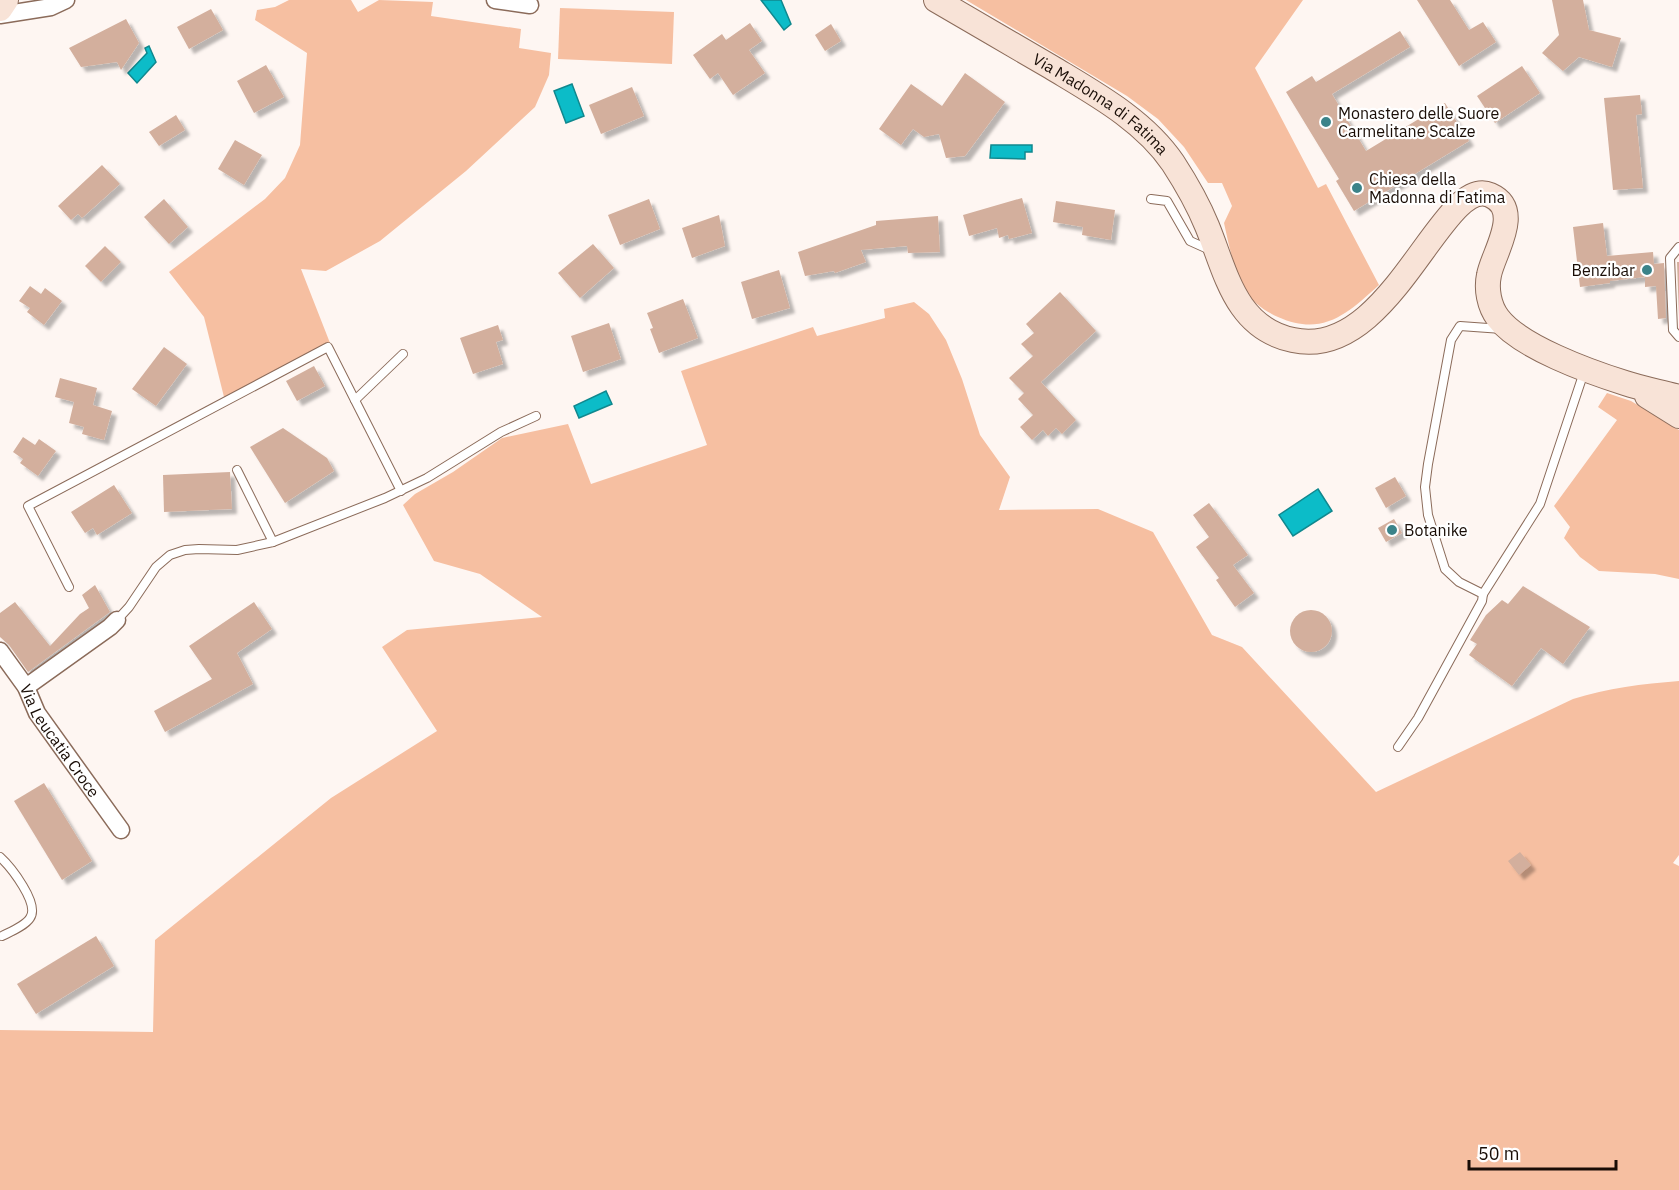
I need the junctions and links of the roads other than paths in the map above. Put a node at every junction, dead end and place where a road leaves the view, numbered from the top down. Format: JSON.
{"nodes":[{"id":1,"x":6,"y":0,"type":"edge"},
{"id":2,"x":66,"y":0,"type":"edge"},
{"id":3,"x":495,"y":0,"type":"edge"},
{"id":4,"x":936,"y":0,"type":"edge"},
{"id":5,"x":530,"y":5,"type":"dead end"},
{"id":6,"x":0,"y":9,"type":"edge"},
{"id":7,"x":0,"y":15,"type":"edge"},
{"id":8,"x":1151,"y":199,"type":"dead end"},
{"id":9,"x":1679,"y":247,"type":"edge"},
{"id":10,"x":1216,"y":252,"type":"junction"},
{"id":11,"x":1508,"y":329,"type":"junction"},
{"id":12,"x":1679,"y":337,"type":"edge"},
{"id":13,"x":403,"y":354,"type":"dead end"},
{"id":14,"x":1586,"y":369,"type":"junction"},
{"id":15,"x":1628,"y":384,"type":"junction"},
{"id":16,"x":1679,"y":397,"type":"edge"},
{"id":17,"x":355,"y":400,"type":"junction"},
{"id":18,"x":536,"y":416,"type":"dead end"},
{"id":19,"x":1679,"y":416,"type":"edge"},
{"id":20,"x":237,"y":470,"type":"dead end"},
{"id":21,"x":400,"y":491,"type":"junction"},
{"id":22,"x":273,"y":542,"type":"junction"},
{"id":23,"x":69,"y":587,"type":"dead end"},
{"id":24,"x":1483,"y":594,"type":"junction"},
{"id":25,"x":117,"y":620,"type":"joint"},
{"id":26,"x":0,"y":651,"type":"edge"},
{"id":27,"x":26,"y":687,"type":"junction"},
{"id":28,"x":1398,"y":747,"type":"dead end"},
{"id":29,"x":121,"y":830,"type":"dead end"},
{"id":30,"x":0,"y":857,"type":"edge"},
{"id":31,"x":2,"y":936,"type":"dead end"}],
"edges":[{"from":1,"to":6,"type":"main road"},
{"from":2,"to":7,"type":"street"},
{"from":3,"to":5,"type":"street"},
{"from":4,"to":10,"type":"main road","name":"Via Madonna di Fatima"},
{"from":8,"to":10,"type":"lane"},
{"from":9,"to":12,"type":"lane"},
{"from":10,"to":11,"type":"main road","name":"Via Madonna di Fatima"},
{"from":11,"to":14,"type":"main road"},
{"from":11,"to":24,"type":"lane"},
{"from":13,"to":17,"type":"lane"},
{"from":14,"to":15,"type":"main road"},
{"from":14,"to":24,"type":"lane"},
{"from":15,"to":16,"type":"main road"},
{"from":15,"to":19,"type":"main road"},
{"from":17,"to":21,"type":"lane"},
{"from":17,"to":23,"type":"lane"},
{"from":18,"to":21,"type":"lane"},
{"from":20,"to":22,"type":"lane"},
{"from":21,"to":22,"type":"lane"},
{"from":22,"to":25,"type":"lane"},
{"from":24,"to":28,"type":"lane"},
{"from":25,"to":27,"type":"street"},
{"from":26,"to":27,"type":"street","name":"Via Leucatia Croce"},
{"from":27,"to":29,"type":"street","name":"Via Leucatia Croce"},
{"from":30,"to":31,"type":"lane"}]}
